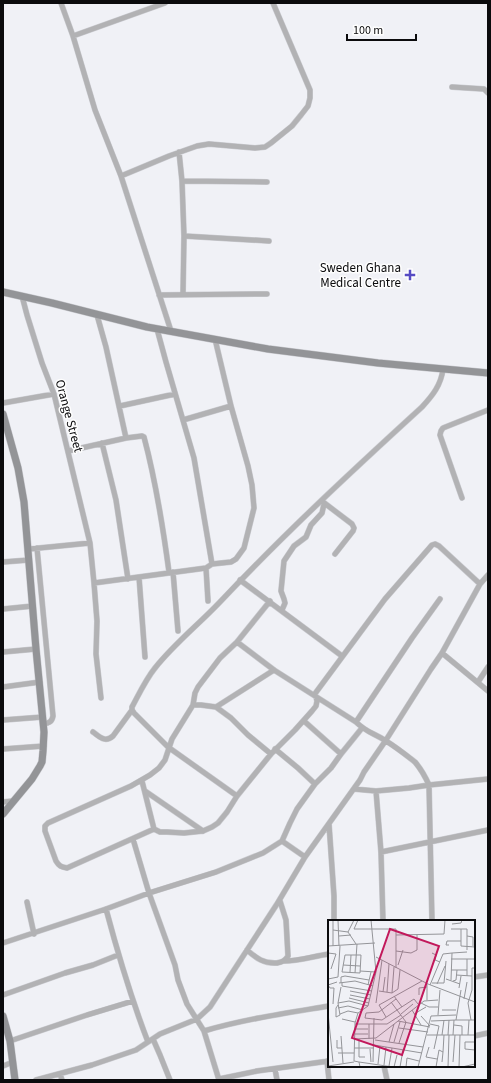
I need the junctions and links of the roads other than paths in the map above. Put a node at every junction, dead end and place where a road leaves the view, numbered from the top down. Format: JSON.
{"nodes":[{"id":1,"x":61,"y":3,"type":"edge"},
{"id":2,"x":165,"y":3,"type":"edge"},
{"id":3,"x":273,"y":3,"type":"edge"},
{"id":4,"x":74,"y":36,"type":"junction"},
{"id":5,"x":452,"y":86,"type":"dead end"},
{"id":6,"x":488,"y":93,"type":"edge"},
{"id":7,"x":179,"y":152,"type":"junction"},
{"id":8,"x":121,"y":176,"type":"junction"},
{"id":9,"x":182,"y":181,"type":"junction"},
{"id":10,"x":267,"y":182,"type":"dead end"},
{"id":11,"x":184,"y":236,"type":"junction"},
{"id":12,"x":269,"y":241,"type":"dead end"},
{"id":13,"x":3,"y":292,"type":"edge"},
{"id":14,"x":159,"y":294,"type":"junction"},
{"id":15,"x":183,"y":294,"type":"junction"},
{"id":16,"x":267,"y":294,"type":"dead end"},
{"id":17,"x":22,"y":296,"type":"junction"},
{"id":18,"x":97,"y":315,"type":"junction"},
{"id":19,"x":157,"y":329,"type":"junction"},
{"id":20,"x":171,"y":331,"type":"junction"},
{"id":21,"x":215,"y":339,"type":"junction"},
{"id":22,"x":443,"y":369,"type":"junction"},
{"id":23,"x":488,"y":373,"type":"edge"},
{"id":24,"x":54,"y":394,"type":"junction"},
{"id":25,"x":175,"y":394,"type":"junction"},
{"id":26,"x":3,"y":403,"type":"edge"},
{"id":27,"x":120,"y":406,"type":"junction"},
{"id":28,"x":231,"y":406,"type":"junction"},
{"id":29,"x":488,"y":410,"type":"edge"},
{"id":30,"x":3,"y":414,"type":"edge"},
{"id":31,"x":183,"y":420,"type":"junction"},
{"id":32,"x":5,"y":426,"type":"edge"},
{"id":33,"x":126,"y":438,"type":"junction"},
{"id":34,"x":102,"y":443,"type":"junction"},
{"id":35,"x":68,"y":451,"type":"junction"},
{"id":36,"x":462,"y":498,"type":"dead end"},
{"id":37,"x":323,"y":501,"type":"junction"},
{"id":38,"x":90,"y":543,"type":"junction"},
{"id":39,"x":37,"y":548,"type":"junction"},
{"id":40,"x":29,"y":549,"type":"junction"},
{"id":41,"x":335,"y":554,"type":"dead end"},
{"id":42,"x":29,"y":560,"type":"junction"},
{"id":43,"x":3,"y":562,"type":"edge"},
{"id":44,"x":212,"y":564,"type":"junction"},
{"id":45,"x":206,"y":568,"type":"junction"},
{"id":46,"x":171,"y":572,"type":"junction"},
{"id":47,"x":488,"y":575,"type":"edge"},
{"id":48,"x":139,"y":577,"type":"junction"},
{"id":49,"x":128,"y":579,"type":"junction"},
{"id":50,"x":240,"y":580,"type":"junction"},
{"id":51,"x":94,"y":583,"type":"junction"},
{"id":52,"x":480,"y":584,"type":"junction"},
{"id":53,"x":440,"y":599,"type":"dead end"},
{"id":54,"x":208,"y":600,"type":"dead end"},
{"id":55,"x":270,"y":601,"type":"junction"},
{"id":56,"x":33,"y":606,"type":"junction"},
{"id":57,"x":3,"y":609,"type":"edge"},
{"id":58,"x":282,"y":610,"type":"junction"},
{"id":59,"x":178,"y":631,"type":"dead end"},
{"id":60,"x":237,"y":642,"type":"junction"},
{"id":61,"x":36,"y":649,"type":"junction"},
{"id":62,"x":3,"y":652,"type":"edge"},
{"id":63,"x":442,"y":653,"type":"junction"},
{"id":64,"x":342,"y":656,"type":"junction"},
{"id":65,"x":145,"y":657,"type":"dead end"},
{"id":66,"x":488,"y":667,"type":"edge"},
{"id":67,"x":274,"y":670,"type":"junction"},
{"id":68,"x":40,"y":682,"type":"junction"},
{"id":69,"x":478,"y":682,"type":"junction"},
{"id":70,"x":3,"y":687,"type":"edge"},
{"id":71,"x":488,"y":690,"type":"edge"},
{"id":72,"x":315,"y":696,"type":"junction"},
{"id":73,"x":101,"y":698,"type":"dead end"},
{"id":74,"x":193,"y":705,"type":"junction"},
{"id":75,"x":216,"y":707,"type":"junction"},
{"id":76,"x":132,"y":710,"type":"junction"},
{"id":77,"x":3,"y":720,"type":"edge"},
{"id":78,"x":43,"y":721,"type":"junction"},
{"id":79,"x":304,"y":721,"type":"junction"},
{"id":80,"x":356,"y":722,"type":"junction"},
{"id":81,"x":362,"y":728,"type":"junction"},
{"id":82,"x":93,"y":732,"type":"dead end"},
{"id":83,"x":386,"y":740,"type":"junction"},
{"id":84,"x":44,"y":746,"type":"junction"},
{"id":85,"x":168,"y":747,"type":"junction"},
{"id":86,"x":3,"y":749,"type":"edge"},
{"id":87,"x":275,"y":749,"type":"junction"},
{"id":88,"x":271,"y":754,"type":"junction"},
{"id":89,"x":341,"y":754,"type":"junction"},
{"id":90,"x":488,"y":779,"type":"edge"},
{"id":91,"x":142,"y":781,"type":"junction"},
{"id":92,"x":316,"y":784,"type":"junction"},
{"id":93,"x":429,"y":784,"type":"junction"},
{"id":94,"x":354,"y":789,"type":"junction"},
{"id":95,"x":145,"y":791,"type":"junction"},
{"id":96,"x":376,"y":791,"type":"junction"},
{"id":97,"x":237,"y":796,"type":"junction"},
{"id":98,"x":14,"y":801,"type":"junction"},
{"id":99,"x":3,"y":802,"type":"edge"},
{"id":100,"x":3,"y":814,"type":"edge"},
{"id":101,"x":329,"y":824,"type":"junction"},
{"id":102,"x":154,"y":829,"type":"junction"},
{"id":103,"x":488,"y":830,"type":"edge"},
{"id":104,"x":202,"y":831,"type":"junction"},
{"id":105,"x":132,"y":839,"type":"junction"},
{"id":106,"x":282,"y":841,"type":"junction"},
{"id":107,"x":431,"y":841,"type":"junction"},
{"id":108,"x":381,"y":852,"type":"junction"},
{"id":109,"x":305,"y":857,"type":"junction"},
{"id":110,"x":149,"y":893,"type":"junction"},
{"id":111,"x":280,"y":900,"type":"junction"},
{"id":112,"x":26,"y":902,"type":"dead end"},
{"id":113,"x":106,"y":909,"type":"junction"},
{"id":114,"x":334,"y":920,"type":"edge"},
{"id":115,"x":383,"y":920,"type":"edge"},
{"id":116,"x":432,"y":920,"type":"edge"},
{"id":117,"x":34,"y":934,"type":"junction"},
{"id":118,"x":3,"y":943,"type":"edge"},
{"id":119,"x":247,"y":950,"type":"junction"},
{"id":120,"x":328,"y":954,"type":"edge"},
{"id":121,"x":118,"y":955,"type":"junction"},
{"id":122,"x":284,"y":960,"type":"junction"},
{"id":123,"x":488,"y":975,"type":"edge"},
{"id":124,"x":475,"y":977,"type":"edge"},
{"id":125,"x":3,"y":995,"type":"edge"},
{"id":126,"x":133,"y":1001,"type":"junction"},
{"id":127,"x":328,"y":1006,"type":"edge"},
{"id":128,"x":3,"y":1016,"type":"edge"},
{"id":129,"x":197,"y":1019,"type":"junction"},
{"id":130,"x":204,"y":1030,"type":"junction"},
{"id":131,"x":488,"y":1033,"type":"edge"},
{"id":132,"x":475,"y":1036,"type":"edge"},
{"id":133,"x":153,"y":1039,"type":"junction"},
{"id":134,"x":10,"y":1041,"type":"junction"},
{"id":135,"x":148,"y":1042,"type":"junction"},
{"id":136,"x":328,"y":1061,"type":"edge"},
{"id":137,"x":13,"y":1062,"type":"junction"},
{"id":138,"x":3,"y":1066,"type":"edge"},
{"id":139,"x":328,"y":1067,"type":"edge"},
{"id":140,"x":384,"y":1067,"type":"edge"},
{"id":141,"x":275,"y":1069,"type":"junction"},
{"id":142,"x":60,"y":1074,"type":"junction"},
{"id":143,"x":219,"y":1079,"type":"edge"},
{"id":144,"x":15,"y":1080,"type":"edge"},
{"id":145,"x":36,"y":1080,"type":"edge"},
{"id":146,"x":62,"y":1080,"type":"edge"},
{"id":147,"x":170,"y":1080,"type":"edge"},
{"id":148,"x":277,"y":1080,"type":"edge"},
{"id":149,"x":329,"y":1080,"type":"edge"},
{"id":150,"x":387,"y":1080,"type":"edge"}],
"edges":[{"from":1,"to":4,"type":"street"},
{"from":2,"to":4,"type":"street"},
{"from":3,"to":7,"type":"street"},
{"from":4,"to":8,"type":"street"},
{"from":5,"to":6,"type":"street"},
{"from":7,"to":8,"type":"street"},
{"from":7,"to":9,"type":"street"},
{"from":8,"to":14,"type":"street"},
{"from":9,"to":10,"type":"street"},
{"from":9,"to":11,"type":"street"},
{"from":11,"to":12,"type":"street"},
{"from":11,"to":15,"type":"street"},
{"from":13,"to":17,"type":"street"},
{"from":14,"to":15,"type":"street"},
{"from":14,"to":20,"type":"street"},
{"from":15,"to":16,"type":"street"},
{"from":17,"to":18,"type":"street"},
{"from":17,"to":24,"type":"street","name":"Orange Street"},
{"from":18,"to":19,"type":"street"},
{"from":18,"to":27,"type":"street"},
{"from":19,"to":20,"type":"street"},
{"from":19,"to":25,"type":"street"},
{"from":20,"to":21,"type":"street"},
{"from":21,"to":22,"type":"street"},
{"from":21,"to":28,"type":"street"},
{"from":22,"to":23,"type":"street"},
{"from":22,"to":37,"type":"street"},
{"from":24,"to":26,"type":"street"},
{"from":24,"to":35,"type":"street","name":"Orange Street"},
{"from":25,"to":27,"type":"street"},
{"from":25,"to":31,"type":"street"},
{"from":27,"to":33,"type":"street"},
{"from":28,"to":31,"type":"street"},
{"from":28,"to":44,"type":"street"},
{"from":29,"to":36,"type":"street"},
{"from":30,"to":32,"type":"street"},
{"from":31,"to":44,"type":"street"},
{"from":32,"to":40,"type":"street"},
{"from":33,"to":34,"type":"street"},
{"from":33,"to":46,"type":"street"},
{"from":34,"to":35,"type":"street"},
{"from":34,"to":49,"type":"street"},
{"from":35,"to":38,"type":"street","name":"Orange Street"},
{"from":37,"to":41,"type":"street"},
{"from":37,"to":50,"type":"street"},
{"from":37,"to":58,"type":"street"},
{"from":38,"to":39,"type":"street"},
{"from":38,"to":51,"type":"street","name":"Orange Street"},
{"from":39,"to":40,"type":"street"},
{"from":39,"to":78,"type":"street"},
{"from":40,"to":42,"type":"street"},
{"from":42,"to":43,"type":"street"},
{"from":42,"to":56,"type":"street"},
{"from":44,"to":45,"type":"street"},
{"from":45,"to":46,"type":"street"},
{"from":45,"to":54,"type":"street"},
{"from":46,"to":48,"type":"street"},
{"from":46,"to":59,"type":"street"},
{"from":47,"to":52,"type":"street"},
{"from":48,"to":49,"type":"street"},
{"from":48,"to":65,"type":"street"},
{"from":49,"to":51,"type":"street"},
{"from":50,"to":55,"type":"street"},
{"from":50,"to":76,"type":"street"},
{"from":51,"to":73,"type":"street","name":"Orange Street"},
{"from":52,"to":63,"type":"street"},
{"from":52,"to":64,"type":"street"},
{"from":53,"to":80,"type":"street"},
{"from":55,"to":58,"type":"street"},
{"from":55,"to":60,"type":"street"},
{"from":56,"to":57,"type":"street"},
{"from":56,"to":61,"type":"street"},
{"from":58,"to":64,"type":"street"},
{"from":60,"to":67,"type":"street"},
{"from":60,"to":74,"type":"street"},
{"from":61,"to":62,"type":"street"},
{"from":61,"to":68,"type":"street"},
{"from":63,"to":69,"type":"street"},
{"from":63,"to":83,"type":"street"},
{"from":64,"to":72,"type":"street"},
{"from":66,"to":69,"type":"street"},
{"from":67,"to":72,"type":"street"},
{"from":67,"to":75,"type":"street"},
{"from":68,"to":70,"type":"street"},
{"from":68,"to":78,"type":"street"},
{"from":69,"to":71,"type":"street"},
{"from":72,"to":79,"type":"street"},
{"from":72,"to":80,"type":"street"},
{"from":74,"to":75,"type":"street"},
{"from":74,"to":85,"type":"street"},
{"from":75,"to":88,"type":"street"},
{"from":76,"to":82,"type":"street"},
{"from":76,"to":85,"type":"street"},
{"from":77,"to":78,"type":"street"},
{"from":78,"to":84,"type":"street"},
{"from":79,"to":87,"type":"street"},
{"from":79,"to":89,"type":"street"},
{"from":80,"to":81,"type":"street"},
{"from":81,"to":83,"type":"street"},
{"from":81,"to":89,"type":"street"},
{"from":83,"to":93,"type":"street"},
{"from":83,"to":94,"type":"street"},
{"from":84,"to":86,"type":"street"},
{"from":84,"to":98,"type":"street"},
{"from":85,"to":91,"type":"street"},
{"from":85,"to":97,"type":"street"},
{"from":87,"to":88,"type":"street"},
{"from":87,"to":92,"type":"street"},
{"from":88,"to":97,"type":"street"},
{"from":89,"to":92,"type":"street"},
{"from":90,"to":93,"type":"street"},
{"from":91,"to":95,"type":"street"},
{"from":91,"to":105,"type":"street"},
{"from":92,"to":106,"type":"street"},
{"from":93,"to":96,"type":"street"},
{"from":93,"to":107,"type":"street"},
{"from":94,"to":96,"type":"street"},
{"from":94,"to":101,"type":"street"},
{"from":95,"to":102,"type":"street"},
{"from":95,"to":104,"type":"street"},
{"from":96,"to":108,"type":"street"},
{"from":97,"to":104,"type":"street"},
{"from":98,"to":99,"type":"street"},
{"from":98,"to":100,"type":"street"},
{"from":101,"to":109,"type":"street"},
{"from":101,"to":114,"type":"street"},
{"from":102,"to":104,"type":"street"},
{"from":102,"to":105,"type":"street"},
{"from":103,"to":107,"type":"street"},
{"from":105,"to":110,"type":"street"},
{"from":106,"to":109,"type":"street"},
{"from":106,"to":110,"type":"street"},
{"from":107,"to":108,"type":"street"},
{"from":107,"to":116,"type":"street"},
{"from":108,"to":115,"type":"street"},
{"from":109,"to":111,"type":"street"},
{"from":110,"to":113,"type":"street"},
{"from":110,"to":129,"type":"street"},
{"from":111,"to":119,"type":"street"},
{"from":111,"to":122,"type":"street"},
{"from":112,"to":117,"type":"street"},
{"from":113,"to":117,"type":"street"},
{"from":113,"to":121,"type":"street"},
{"from":117,"to":118,"type":"street"},
{"from":119,"to":122,"type":"street"},
{"from":119,"to":129,"type":"street"},
{"from":120,"to":122,"type":"street"},
{"from":121,"to":125,"type":"street"},
{"from":121,"to":126,"type":"street"},
{"from":123,"to":124,"type":"street"},
{"from":126,"to":134,"type":"street"},
{"from":126,"to":135,"type":"street"},
{"from":127,"to":130,"type":"street"},
{"from":128,"to":134,"type":"street"},
{"from":129,"to":130,"type":"street"},
{"from":129,"to":133,"type":"street"},
{"from":130,"to":143,"type":"street"},
{"from":131,"to":132,"type":"street"},
{"from":133,"to":135,"type":"street"},
{"from":133,"to":147,"type":"street"},
{"from":134,"to":137,"type":"street"},
{"from":135,"to":142,"type":"street"},
{"from":136,"to":141,"type":"street"},
{"from":137,"to":138,"type":"street"},
{"from":137,"to":144,"type":"street"},
{"from":139,"to":149,"type":"street"},
{"from":140,"to":150,"type":"street"},
{"from":141,"to":143,"type":"street"},
{"from":141,"to":148,"type":"street"},
{"from":142,"to":145,"type":"street"},
{"from":142,"to":146,"type":"street"}]}
